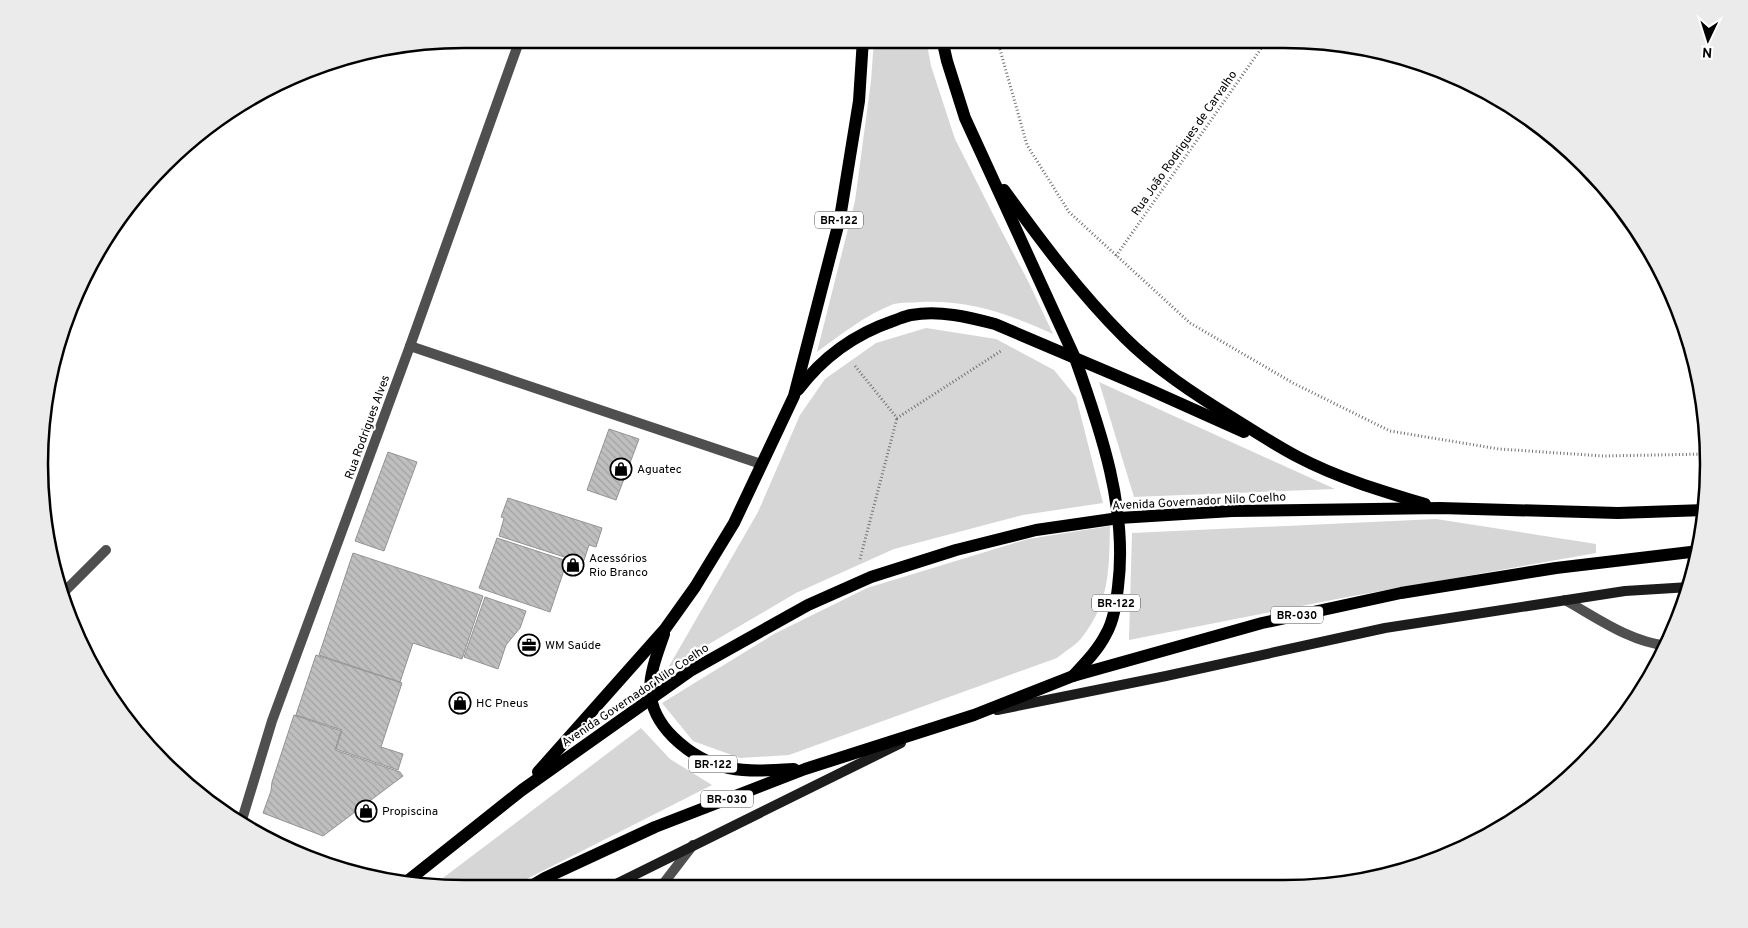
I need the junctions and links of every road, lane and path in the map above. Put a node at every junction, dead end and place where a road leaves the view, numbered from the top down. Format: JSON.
{"nodes":[{"id":1,"x":517,"y":48,"type":"edge"},
{"id":2,"x":862,"y":48,"type":"edge"},
{"id":3,"x":944,"y":48,"type":"edge"},
{"id":4,"x":1000,"y":48,"type":"edge"},
{"id":5,"x":1261,"y":48,"type":"edge"},
{"id":6,"x":987,"y":166,"type":"junction"},
{"id":7,"x":1116,"y":256,"type":"junction"},
{"id":8,"x":1024,"y":335,"type":"junction"},
{"id":9,"x":410,"y":346,"type":"junction"},
{"id":10,"x":842,"y":348,"type":"junction"},
{"id":11,"x":1075,"y":358,"type":"junction"},
{"id":12,"x":794,"y":396,"type":"junction"},
{"id":13,"x":897,"y":418,"type":"junction"},
{"id":14,"x":1700,"y":454,"type":"edge"},
{"id":15,"x":1298,"y":457,"type":"junction"},
{"id":16,"x":762,"y":464,"type":"junction"},
{"id":17,"x":1440,"y":508,"type":"junction"},
{"id":18,"x":1698,"y":510,"type":"edge"},
{"id":19,"x":1119,"y":518,"type":"junction"},
{"id":20,"x":106,"y":550,"type":"dead end"},
{"id":21,"x":1690,"y":552,"type":"edge"},
{"id":22,"x":852,"y":586,"type":"junction"},
{"id":23,"x":1681,"y":588,"type":"edge"},
{"id":24,"x":67,"y":589,"type":"edge"},
{"id":25,"x":1565,"y":600,"type":"junction"},
{"id":26,"x":665,"y":629,"type":"junction"},
{"id":27,"x":1660,"y":644,"type":"edge"},
{"id":28,"x":1073,"y":676,"type":"junction"},
{"id":29,"x":651,"y":698,"type":"junction"},
{"id":30,"x":974,"y":715,"type":"junction"},
{"id":31,"x":933,"y":728,"type":"junction"},
{"id":32,"x":805,"y":769,"type":"junction"},
{"id":33,"x":522,"y":790,"type":"junction"},
{"id":34,"x":243,"y":817,"type":"edge"},
{"id":35,"x":693,"y":845,"type":"junction"},
{"id":36,"x":412,"y":877,"type":"edge"},
{"id":37,"x":542,"y":880,"type":"edge"},
{"id":38,"x":624,"y":880,"type":"edge"},
{"id":39,"x":666,"y":880,"type":"edge"}],
"edges":[{"from":1,"to":9,"type":"street","name":"Rua Rodrigues Alves"},
{"from":2,"to":12,"type":"main road","number":"BR-122"},
{"from":3,"to":6,"type":"main road","number":"BR-122"},
{"from":4,"to":7,"type":"path"},
{"from":5,"to":7,"type":"path","name":"Rua João Rodrigues de Carvalho"},
{"from":6,"to":11,"type":"main road","number":"BR-122"},
{"from":6,"to":15,"type":"main road"},
{"from":7,"to":14,"type":"path"},
{"from":8,"to":10,"type":"main road"},
{"from":8,"to":11,"type":"main road"},
{"from":8,"to":13,"type":"path"},
{"from":9,"to":16,"type":"street"},
{"from":9,"to":34,"type":"street","name":"Rua Rodrigues Alves"},
{"from":10,"to":12,"type":"main road"},
{"from":10,"to":13,"type":"path"},
{"from":11,"to":15,"type":"main road"},
{"from":11,"to":19,"type":"main road","number":"BR-122"},
{"from":12,"to":16,"type":"main road","number":"BR-122"},
{"from":13,"to":22,"type":"path"},
{"from":15,"to":17,"type":"main road"},
{"from":16,"to":26,"type":"main road","number":"BR-122"},
{"from":17,"to":18,"type":"main road","name":"Avenida Governador Nilo Coelho"},
{"from":17,"to":19,"type":"main road","name":"Avenida Governador Nilo Coelho"},
{"from":19,"to":22,"type":"main road","name":"Avenida Governador Nilo Coelho"},
{"from":19,"to":28,"type":"main road","number":"BR-122"},
{"from":20,"to":24,"type":"street"},
{"from":21,"to":28,"type":"main road","number":"BR-030"},
{"from":22,"to":29,"type":"main road","name":"Avenida Governador Nilo Coelho"},
{"from":23,"to":25,"type":"main road","number":"BR-030"},
{"from":25,"to":27,"type":"street"},
{"from":25,"to":30,"type":"main road","number":"BR-030"},
{"from":26,"to":29,"type":"main road","number":"BR-122"},
{"from":26,"to":33,"type":"main road"},
{"from":28,"to":30,"type":"main road","number":"BR-030"},
{"from":29,"to":32,"type":"main road","number":"BR-122"},
{"from":29,"to":33,"type":"main road","name":"Avenida Governador Nilo Coelho"},
{"from":30,"to":31,"type":"main road","number":"BR-030"},
{"from":31,"to":32,"type":"main road","number":"BR-030"},
{"from":31,"to":35,"type":"main road","number":"BR-030"},
{"from":32,"to":37,"type":"main road","number":"BR-030"},
{"from":33,"to":36,"type":"main road","name":"Avenida Governador Nilo Coelho"},
{"from":35,"to":38,"type":"main road","number":"BR-030"},
{"from":35,"to":39,"type":"street"}]}
